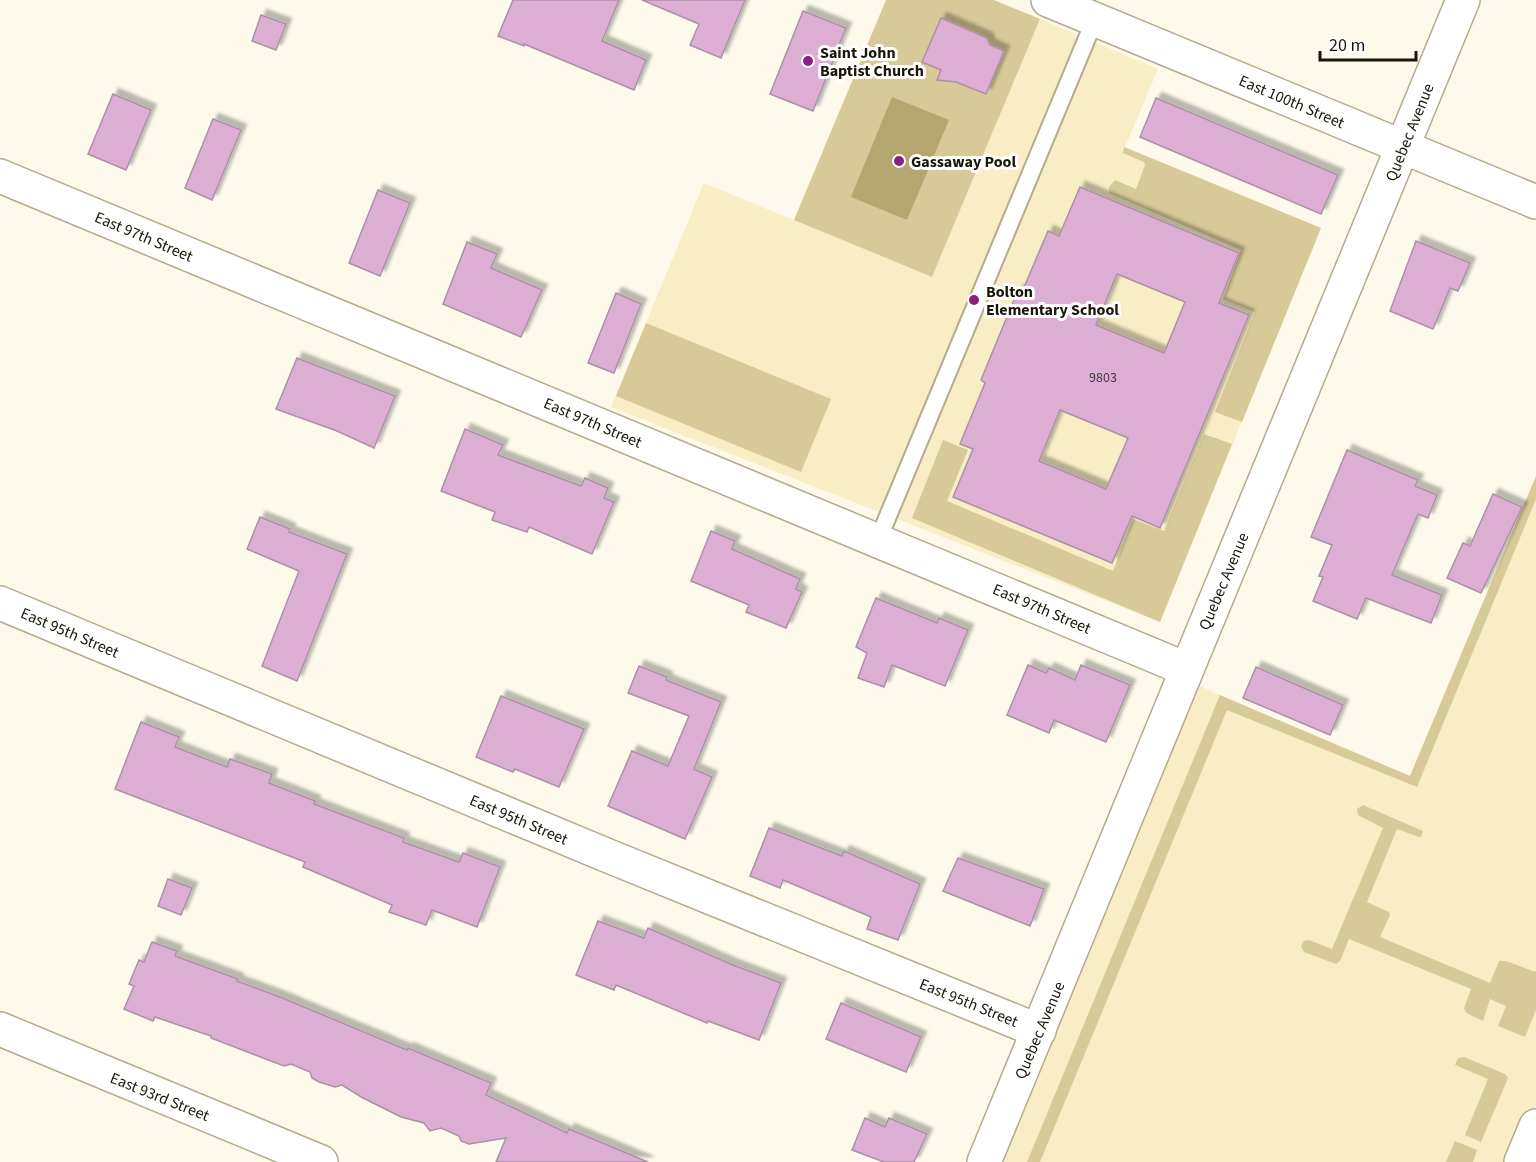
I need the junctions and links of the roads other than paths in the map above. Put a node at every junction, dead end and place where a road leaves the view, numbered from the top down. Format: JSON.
{"nodes":[{"id":1,"x":1048,"y":0,"type":"edge"},
{"id":2,"x":1463,"y":0,"type":"edge"},
{"id":3,"x":1095,"y":19,"type":"junction"},
{"id":4,"x":1402,"y":147,"type":"junction"},
{"id":5,"x":0,"y":176,"type":"edge"},
{"id":6,"x":1536,"y":202,"type":"edge"},
{"id":7,"x":878,"y":540,"type":"junction"},
{"id":8,"x":0,"y":603,"type":"edge"},
{"id":9,"x":1186,"y":669,"type":"junction"},
{"id":10,"x":0,"y":1029,"type":"edge"},
{"id":11,"x":1039,"y":1030,"type":"junction"},
{"id":12,"x":1536,"y":1126,"type":"edge"},
{"id":13,"x":321,"y":1162,"type":"edge"},
{"id":14,"x":984,"y":1162,"type":"edge"},
{"id":15,"x":1521,"y":1162,"type":"edge"}],
"edges":[{"from":1,"to":3,"type":"street","name":"East 100th Street"},
{"from":2,"to":4,"type":"street","name":"Quebec Avenue"},
{"from":3,"to":4,"type":"street","name":"East 100th Street"},
{"from":3,"to":7,"type":"lane"},
{"from":4,"to":6,"type":"street","name":"East 100th Street"},
{"from":4,"to":9,"type":"street","name":"Quebec Avenue"},
{"from":5,"to":7,"type":"street","name":"East 97th Street"},
{"from":7,"to":9,"type":"street","name":"East 97th Street"},
{"from":8,"to":11,"type":"street","name":"East 95th Street"},
{"from":9,"to":11,"type":"street","name":"Quebec Avenue"},
{"from":10,"to":13,"type":"street","name":"East 93rd Street"},
{"from":11,"to":14,"type":"street","name":"Quebec Avenue"},
{"from":12,"to":15,"type":"street"}]}
